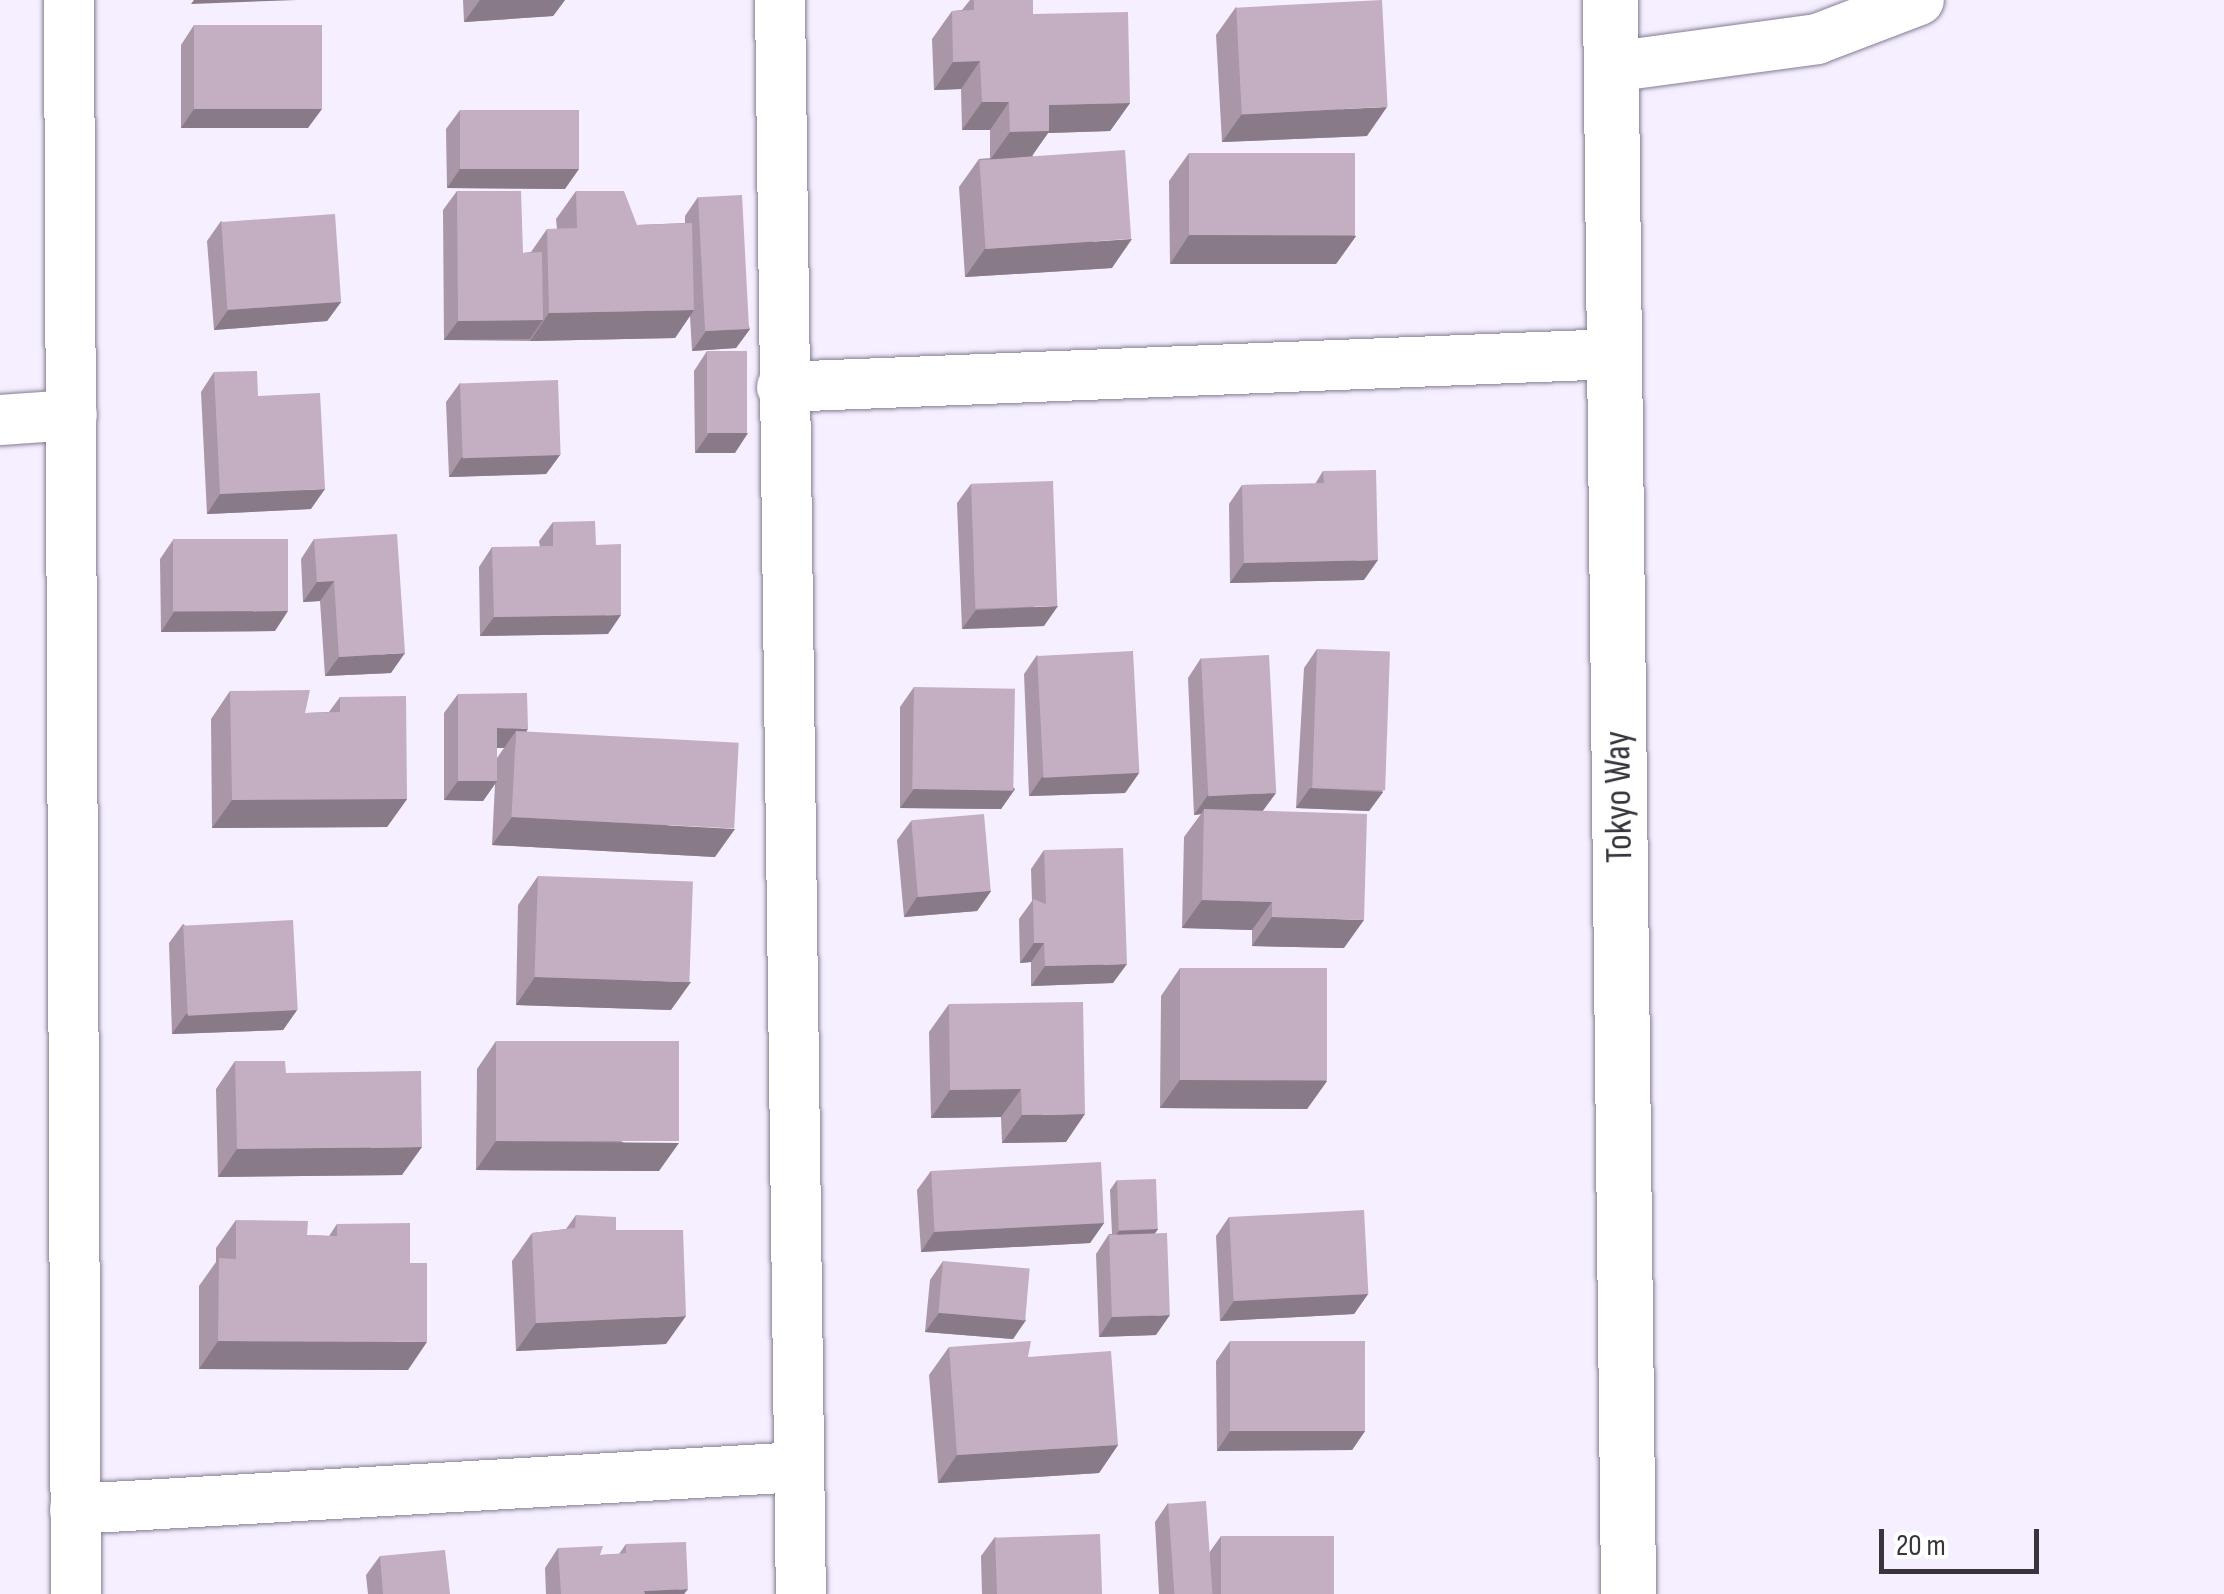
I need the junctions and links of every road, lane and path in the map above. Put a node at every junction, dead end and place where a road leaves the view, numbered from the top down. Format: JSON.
{"nodes":[{"id":1,"x":69,"y":0,"type":"edge"},
{"id":2,"x":780,"y":0,"type":"edge"},
{"id":3,"x":1610,"y":0,"type":"edge"},
{"id":4,"x":1919,"y":0,"type":"edge"},
{"id":5,"x":1611,"y":68,"type":"junction"},
{"id":6,"x":1614,"y":354,"type":"junction"},
{"id":7,"x":782,"y":387,"type":"junction"},
{"id":8,"x":72,"y":415,"type":"junction"},
{"id":9,"x":0,"y":420,"type":"edge"},
{"id":10,"x":799,"y":1466,"type":"junction"},
{"id":11,"x":75,"y":1509,"type":"junction"},
{"id":12,"x":76,"y":1594,"type":"edge"},
{"id":13,"x":801,"y":1594,"type":"edge"},
{"id":14,"x":1628,"y":1594,"type":"edge"}],
"edges":[{"from":1,"to":8,"type":"street"},
{"from":2,"to":7,"type":"street"},
{"from":3,"to":5,"type":"main road","name":"Tokyo Way"},
{"from":4,"to":5,"type":"street"},
{"from":5,"to":6,"type":"main road","name":"Tokyo Way"},
{"from":6,"to":7,"type":"street"},
{"from":6,"to":14,"type":"main road","name":"Tokyo Way"},
{"from":7,"to":10,"type":"street"},
{"from":8,"to":9,"type":"street"},
{"from":8,"to":11,"type":"street"},
{"from":10,"to":11,"type":"street"},
{"from":10,"to":13,"type":"street"},
{"from":11,"to":12,"type":"street"}]}
